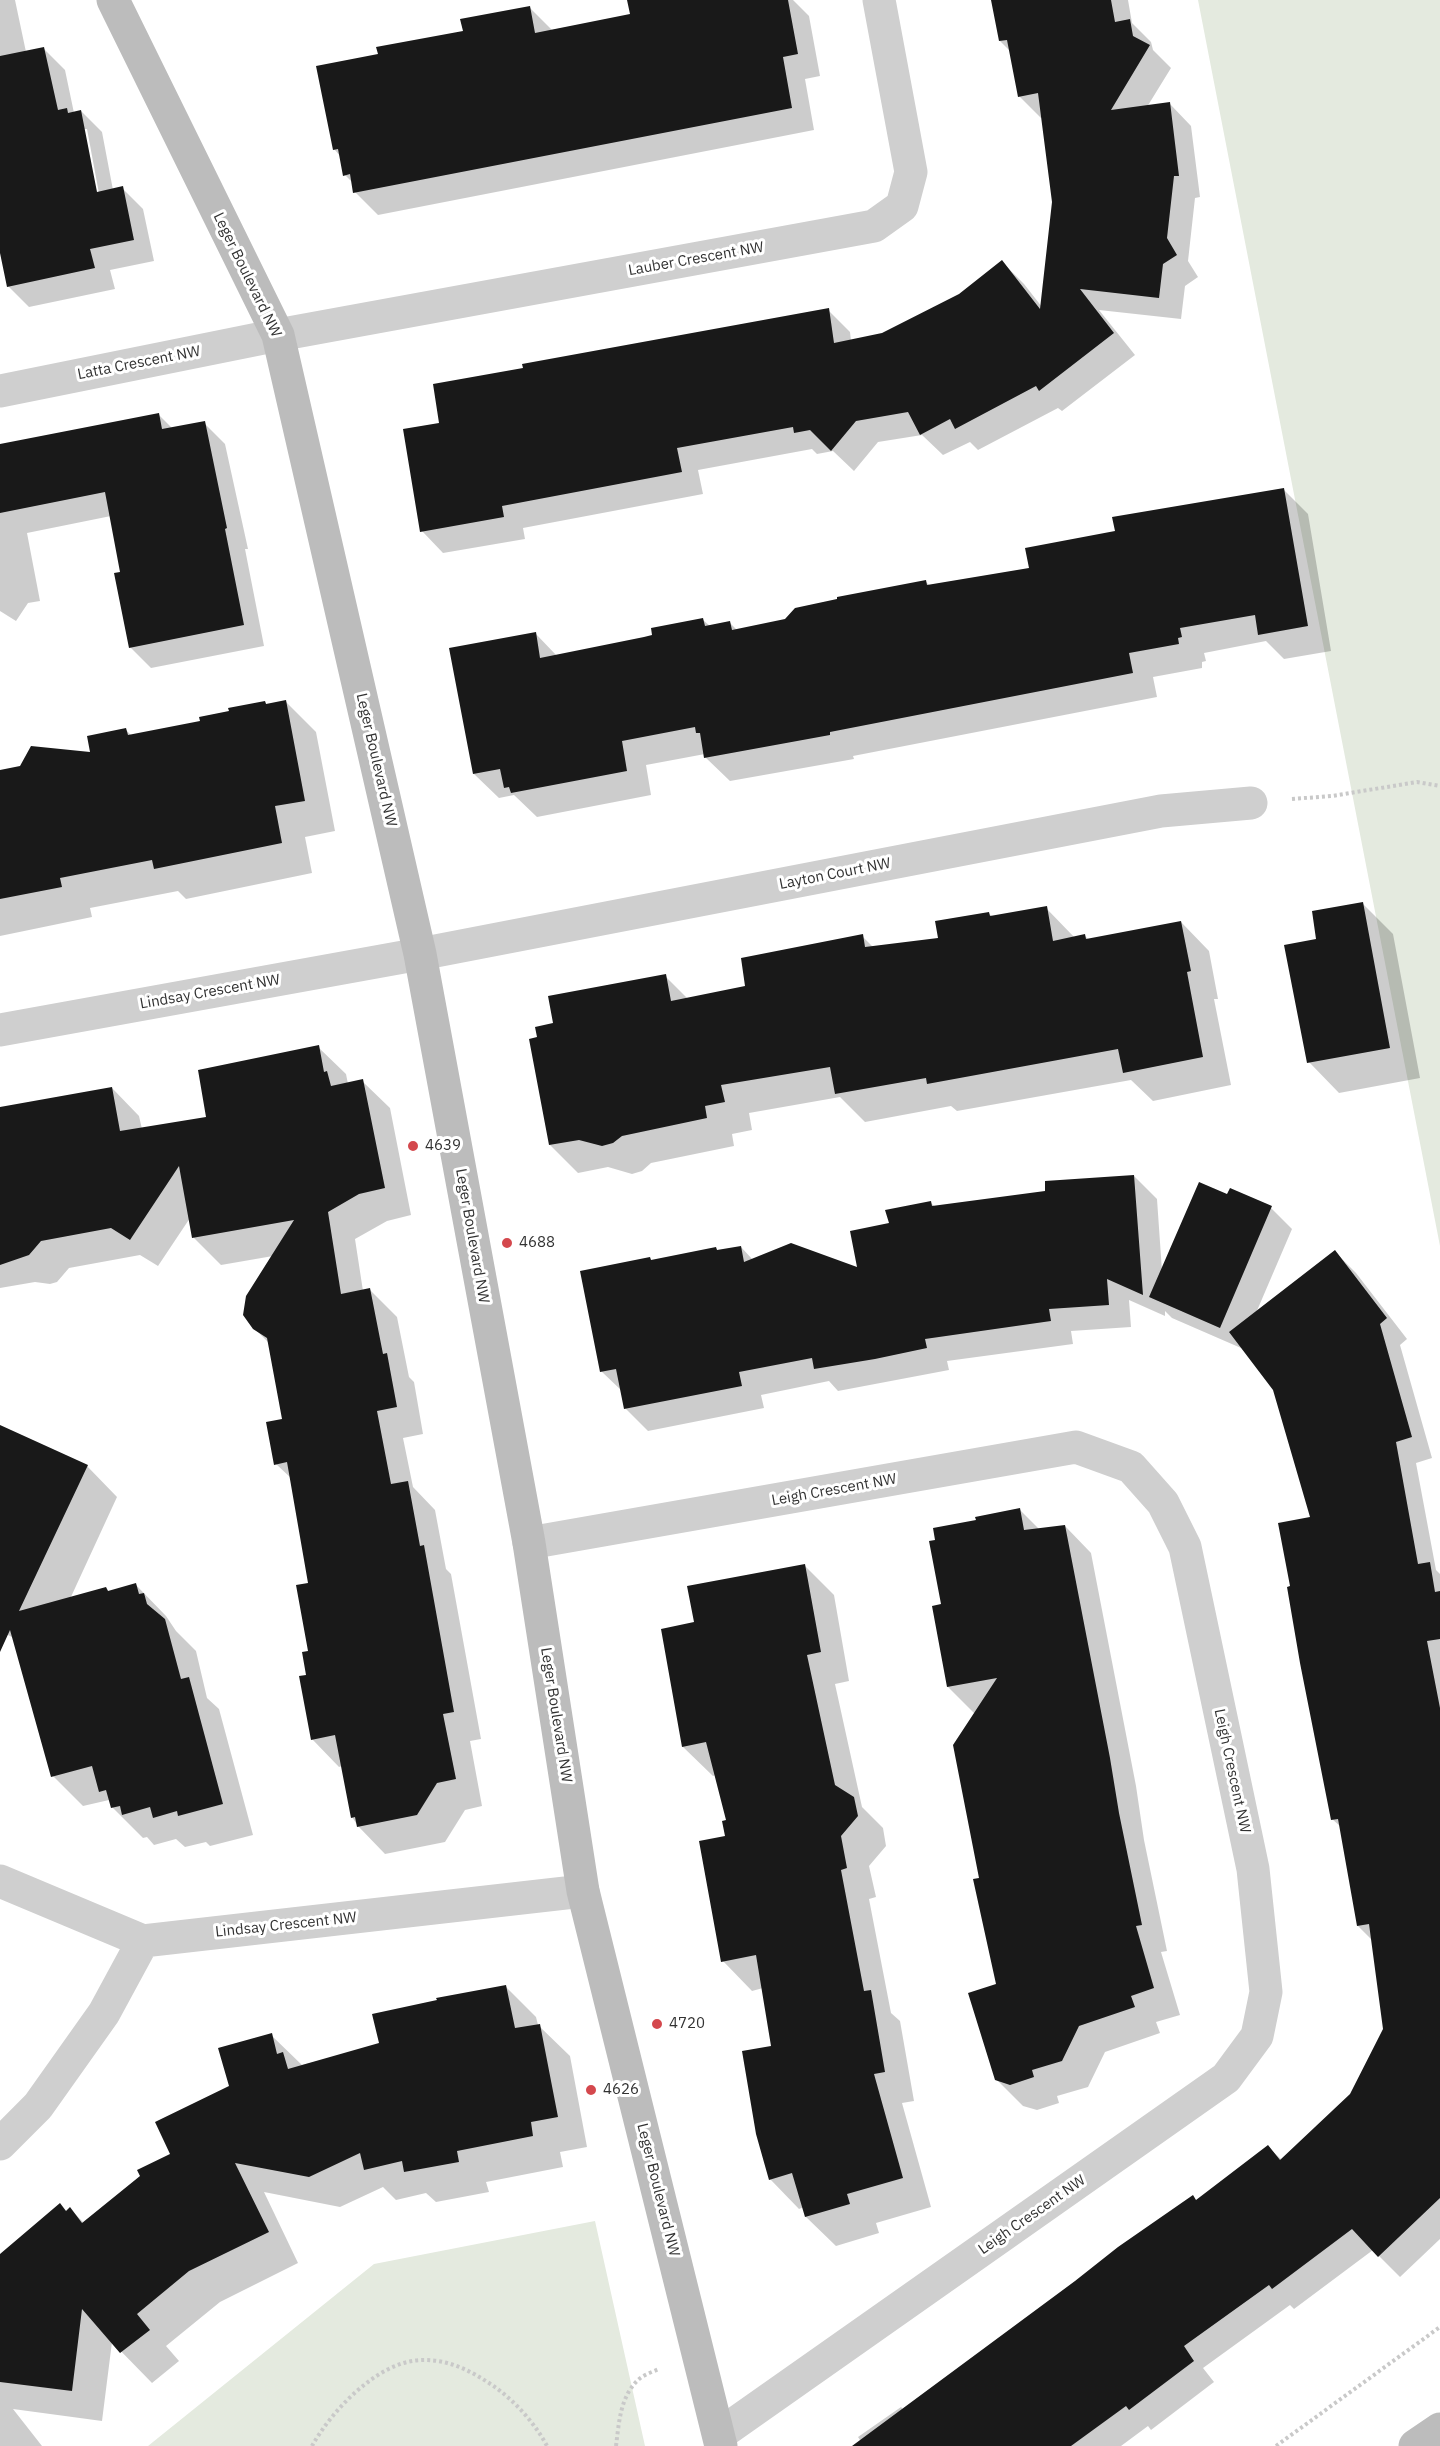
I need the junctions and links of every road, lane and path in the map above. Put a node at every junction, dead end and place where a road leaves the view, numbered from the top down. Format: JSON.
{"nodes":[{"id":1,"x":113,"y":0,"type":"edge"},
{"id":2,"x":879,"y":0,"type":"edge"},
{"id":3,"x":278,"y":335,"type":"junction"},
{"id":4,"x":0,"y":391,"type":"edge"},
{"id":5,"x":1440,"y":786,"type":"edge"},
{"id":6,"x":1251,"y":802,"type":"joint"},
{"id":7,"x":420,"y":954,"type":"junction"},
{"id":8,"x":0,"y":1030,"type":"edge"},
{"id":9,"x":529,"y":1543,"type":"junction"},
{"id":10,"x":0,"y":1881,"type":"edge"},
{"id":11,"x":584,"y":1892,"type":"junction"},
{"id":12,"x":143,"y":1941,"type":"junction"},
{"id":13,"x":0,"y":2144,"type":"edge"},
{"id":14,"x":1440,"y":2327,"type":"edge"},
{"id":15,"x":698,"y":2349,"type":"junction"},
{"id":16,"x":1440,"y":2428,"type":"edge"},
{"id":17,"x":725,"y":2442,"type":"edge"},
{"id":18,"x":312,"y":2446,"type":"edge"},
{"id":19,"x":547,"y":2446,"type":"edge"},
{"id":20,"x":616,"y":2446,"type":"edge"},
{"id":21,"x":1276,"y":2446,"type":"edge"},
{"id":22,"x":1415,"y":2446,"type":"edge"}],
"edges":[{"from":1,"to":3,"type":"street","name":"Leger Boulevard NW"},
{"from":2,"to":3,"type":"street","name":"Lauber Crescent NW"},
{"from":3,"to":4,"type":"street","name":"Latta Crescent NW"},
{"from":3,"to":7,"type":"street","name":"Leger Boulevard NW"},
{"from":5,"to":6,"type":"path"},
{"from":6,"to":7,"type":"street","name":"Layton Court NW"},
{"from":7,"to":8,"type":"street","name":"Lindsay Crescent NW"},
{"from":7,"to":9,"type":"street","name":"Leger Boulevard NW"},
{"from":9,"to":11,"type":"street","name":"Leger Boulevard NW"},
{"from":9,"to":17,"type":"street","name":"Leigh Crescent NW"},
{"from":10,"to":12,"type":"street","name":"Lindsay Crescent NW"},
{"from":11,"to":12,"type":"street","name":"Lindsay Crescent NW"},
{"from":11,"to":15,"type":"street","name":"Leger Boulevard NW"},
{"from":12,"to":13,"type":"street"},
{"from":14,"to":21,"type":"path"},
{"from":15,"to":17,"type":"street","name":"Leger Boulevard NW"},
{"from":15,"to":20,"type":"path"},
{"from":16,"to":22,"type":"street"},
{"from":18,"to":19,"type":"path"}]}
